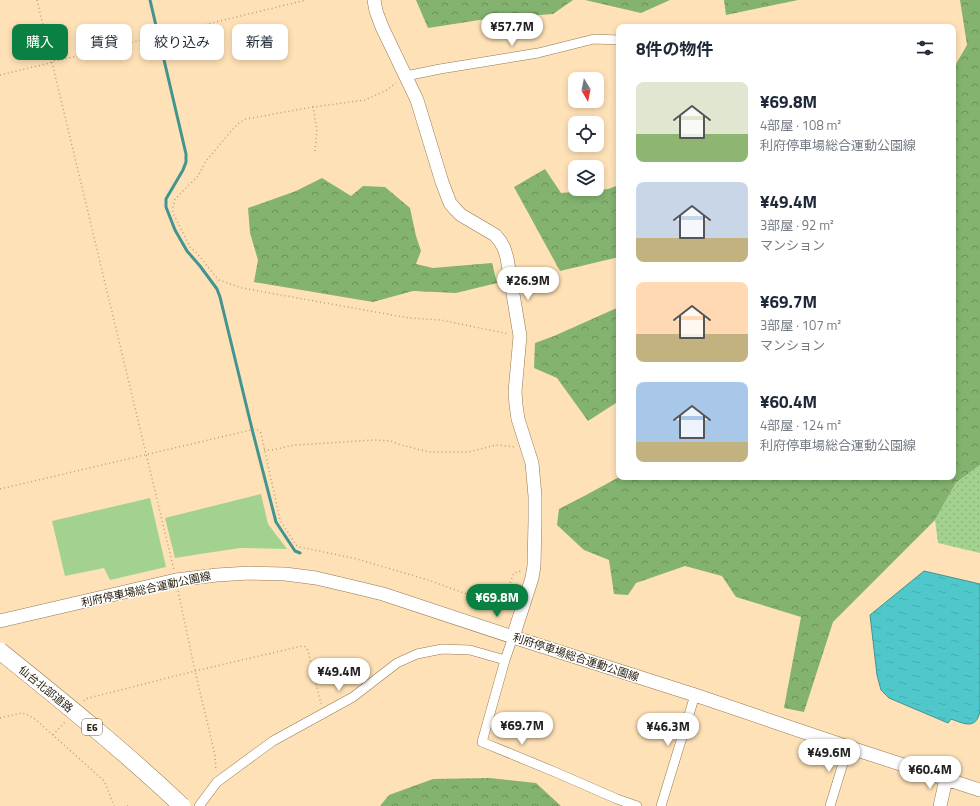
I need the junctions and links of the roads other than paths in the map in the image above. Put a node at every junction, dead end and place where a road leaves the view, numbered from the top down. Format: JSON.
{"nodes":[{"id":1,"x":374,"y":0,"type":"edge"},
{"id":2,"x":616,"y":40,"type":"edge"},
{"id":3,"x":406,"y":76,"type":"junction"},
{"id":4,"x":0,"y":621,"type":"edge"},
{"id":5,"x":513,"y":637,"type":"junction"},
{"id":6,"x":0,"y":651,"type":"edge"},
{"id":7,"x":505,"y":660,"type":"junction"},
{"id":8,"x":695,"y":695,"type":"junction"},
{"id":9,"x":848,"y":747,"type":"junction"},
{"id":10,"x":946,"y":779,"type":"junction"},
{"id":11,"x":980,"y":790,"type":"edge"},
{"id":12,"x":182,"y":806,"type":"edge"},
{"id":13,"x":199,"y":806,"type":"edge"},
{"id":14,"x":637,"y":806,"type":"edge"},
{"id":15,"x":661,"y":806,"type":"edge"},
{"id":16,"x":830,"y":806,"type":"edge"},
{"id":17,"x":940,"y":806,"type":"edge"}],
"edges":[{"from":1,"to":3,"type":"main road"},
{"from":2,"to":3,"type":"street"},
{"from":3,"to":5,"type":"main road"},
{"from":4,"to":5,"type":"main road","name":"利府停車場総合運動公園線"},
{"from":5,"to":7,"type":"street"},
{"from":5,"to":8,"type":"main road","name":"利府停車場総合運動公園線"},
{"from":6,"to":12,"type":"highway","name":"仙台北部道路","number":"E6","bridge":true},
{"from":7,"to":13,"type":"street"},
{"from":7,"to":14,"type":"street"},
{"from":8,"to":9,"type":"main road","name":"利府停車場総合運動公園線"},
{"from":8,"to":15,"type":"street"},
{"from":9,"to":10,"type":"main road","name":"利府停車場総合運動公園線"},
{"from":9,"to":16,"type":"street"},
{"from":10,"to":11,"type":"main road","name":"利府停車場総合運動公園線"},
{"from":10,"to":17,"type":"main road"}]}
